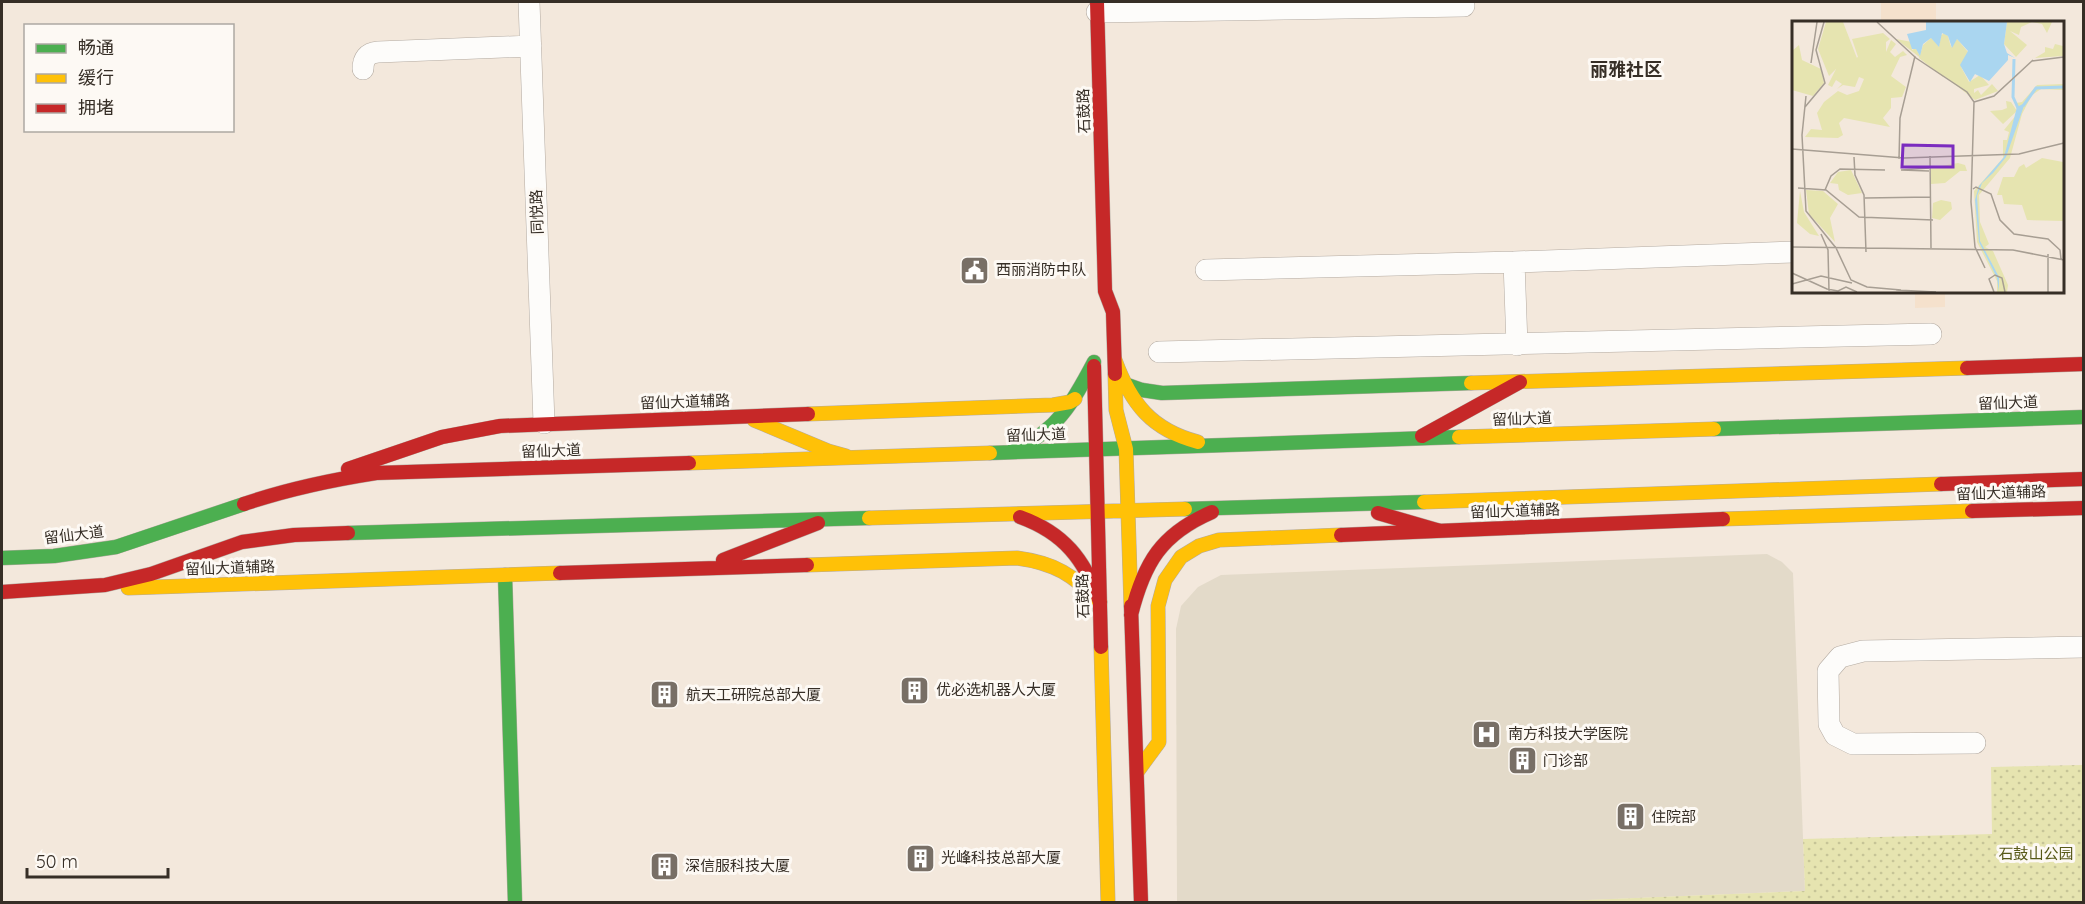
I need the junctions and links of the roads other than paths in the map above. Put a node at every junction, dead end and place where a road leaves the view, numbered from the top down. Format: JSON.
{"nodes":[{"id":1,"x":529,"y":2,"type":"edge"},
{"id":2,"x":1256,"y":5,"type":"edge"},
{"id":3,"x":1464,"y":6,"type":"dead end"},
{"id":4,"x":1097,"y":7,"type":"edge"},
{"id":5,"x":531,"y":46,"type":"junction"},
{"id":6,"x":363,"y":69,"type":"dead end"},
{"id":7,"x":1792,"y":252,"type":"edge"},
{"id":8,"x":1514,"y":262,"type":"junction"},
{"id":9,"x":1206,"y":270,"type":"dead end"},
{"id":10,"x":1105,"y":291,"type":"junction"},
{"id":11,"x":1097,"y":306,"type":"dead end"},
{"id":12,"x":1931,"y":334,"type":"dead end"},
{"id":13,"x":1517,"y":345,"type":"junction"},
{"id":14,"x":1159,"y":352,"type":"dead end"},
{"id":15,"x":1114,"y":360,"type":"junction"},
{"id":16,"x":2084,"y":364,"type":"edge"},
{"id":17,"x":1520,"y":382,"type":"junction"},
{"id":18,"x":1122,"y":383,"type":"junction"},
{"id":19,"x":1075,"y":399,"type":"junction"},
{"id":20,"x":733,"y":417,"type":"junction"},
{"id":21,"x":2084,"y":417,"type":"edge"},
{"id":22,"x":544,"y":423,"type":"junction"},
{"id":23,"x":1416,"y":439,"type":"junction"},
{"id":24,"x":1218,"y":446,"type":"junction"},
{"id":25,"x":1126,"y":449,"type":"junction"},
{"id":26,"x":1096,"y":450,"type":"junction"},
{"id":27,"x":1000,"y":453,"type":"junction"},
{"id":28,"x":859,"y":458,"type":"junction"},
{"id":29,"x":2084,"y":479,"type":"edge"},
{"id":30,"x":305,"y":485,"type":"junction"},
{"id":31,"x":1350,"y":505,"type":"junction"},
{"id":32,"x":1231,"y":508,"type":"junction"},
{"id":33,"x":2084,"y":508,"type":"edge"},
{"id":34,"x":1128,"y":511,"type":"junction"},
{"id":35,"x":1097,"y":512,"type":"junction"},
{"id":36,"x":994,"y":515,"type":"junction"},
{"id":37,"x":849,"y":519,"type":"junction"},
{"id":38,"x":1440,"y":531,"type":"junction"},
{"id":39,"x":2,"y":558,"type":"edge"},
{"id":40,"x":694,"y":568,"type":"junction"},
{"id":41,"x":505,"y":575,"type":"junction"},
{"id":42,"x":55,"y":590,"type":"junction"},
{"id":43,"x":2,"y":592,"type":"edge"},
{"id":44,"x":1100,"y":603,"type":"junction"},
{"id":45,"x":1131,"y":615,"type":"junction"},
{"id":46,"x":2084,"y":647,"type":"edge"},
{"id":47,"x":1975,"y":743,"type":"dead end"},
{"id":48,"x":1137,"y":772,"type":"junction"},
{"id":49,"x":515,"y":903,"type":"edge"},
{"id":50,"x":1108,"y":903,"type":"edge"},
{"id":51,"x":1141,"y":903,"type":"edge"}],
"edges":[{"from":1,"to":5,"type":"street","name":"同悦路"},
{"from":2,"to":3,"type":"street"},
{"from":2,"to":4,"type":"street"},
{"from":4,"to":10,"type":"main road","name":"石鼓路"},
{"from":5,"to":6,"type":"street"},
{"from":5,"to":22,"type":"street","name":"同悦路"},
{"from":7,"to":8,"type":"street"},
{"from":8,"to":9,"type":"street"},
{"from":8,"to":13,"type":"street"},
{"from":10,"to":11,"type":"main road","name":"石鼓路"},
{"from":10,"to":15,"type":"main road","name":"石鼓路"},
{"from":12,"to":13,"type":"street"},
{"from":13,"to":14,"type":"street"},
{"from":15,"to":18,"type":"main road"},
{"from":15,"to":25,"type":"main road","name":"石鼓路"},
{"from":16,"to":17,"type":"main road"},
{"from":17,"to":18,"type":"main road"},
{"from":17,"to":23,"type":"main road"},
{"from":18,"to":24,"type":"main road"},
{"from":19,"to":20,"type":"main road","name":"留仙大道辅路"},
{"from":19,"to":26,"type":"main road","name":"石鼓路"},
{"from":19,"to":27,"type":"main road"},
{"from":20,"to":22,"type":"main road","name":"留仙大道辅路"},
{"from":20,"to":28,"type":"main road"},
{"from":21,"to":23,"type":"main road","name":"留仙大道"},
{"from":22,"to":30,"type":"main road","name":"留仙大道辅路"},
{"from":23,"to":24,"type":"main road","name":"留仙大道"},
{"from":24,"to":25,"type":"main road","name":"留仙大道"},
{"from":25,"to":26,"type":"main road","name":"留仙大道"},
{"from":25,"to":34,"type":"main road","name":"石鼓路"},
{"from":26,"to":27,"type":"main road","name":"留仙大道"},
{"from":26,"to":35,"type":"main road","name":"石鼓路"},
{"from":27,"to":28,"type":"main road","name":"留仙大道"},
{"from":28,"to":30,"type":"main road","name":"留仙大道"},
{"from":29,"to":31,"type":"main road"},
{"from":30,"to":39,"type":"main road","name":"留仙大道"},
{"from":31,"to":32,"type":"main road"},
{"from":31,"to":38,"type":"main road"},
{"from":32,"to":34,"type":"main road"},
{"from":32,"to":45,"type":"main road"},
{"from":33,"to":38,"type":"main road","name":"留仙大道辅路"},
{"from":34,"to":35,"type":"main road"},
{"from":34,"to":45,"type":"main road","name":"石鼓路"},
{"from":35,"to":36,"type":"main road"},
{"from":35,"to":44,"type":"main road","name":"石鼓路"},
{"from":36,"to":37,"type":"main road"},
{"from":36,"to":44,"type":"main road"},
{"from":37,"to":40,"type":"main road"},
{"from":37,"to":42,"type":"main road"},
{"from":38,"to":48,"type":"main road","name":"留仙大道辅路"},
{"from":40,"to":41,"type":"main road","name":"留仙大道辅路"},
{"from":40,"to":44,"type":"main road"},
{"from":41,"to":42,"type":"main road","name":"留仙大道辅路"},
{"from":41,"to":49,"type":"main road"},
{"from":42,"to":43,"type":"main road"},
{"from":44,"to":50,"type":"main road","name":"石鼓路"},
{"from":45,"to":48,"type":"main road","name":"石鼓路"},
{"from":46,"to":47,"type":"street"},
{"from":48,"to":51,"type":"main road","name":"石鼓路"}]}
